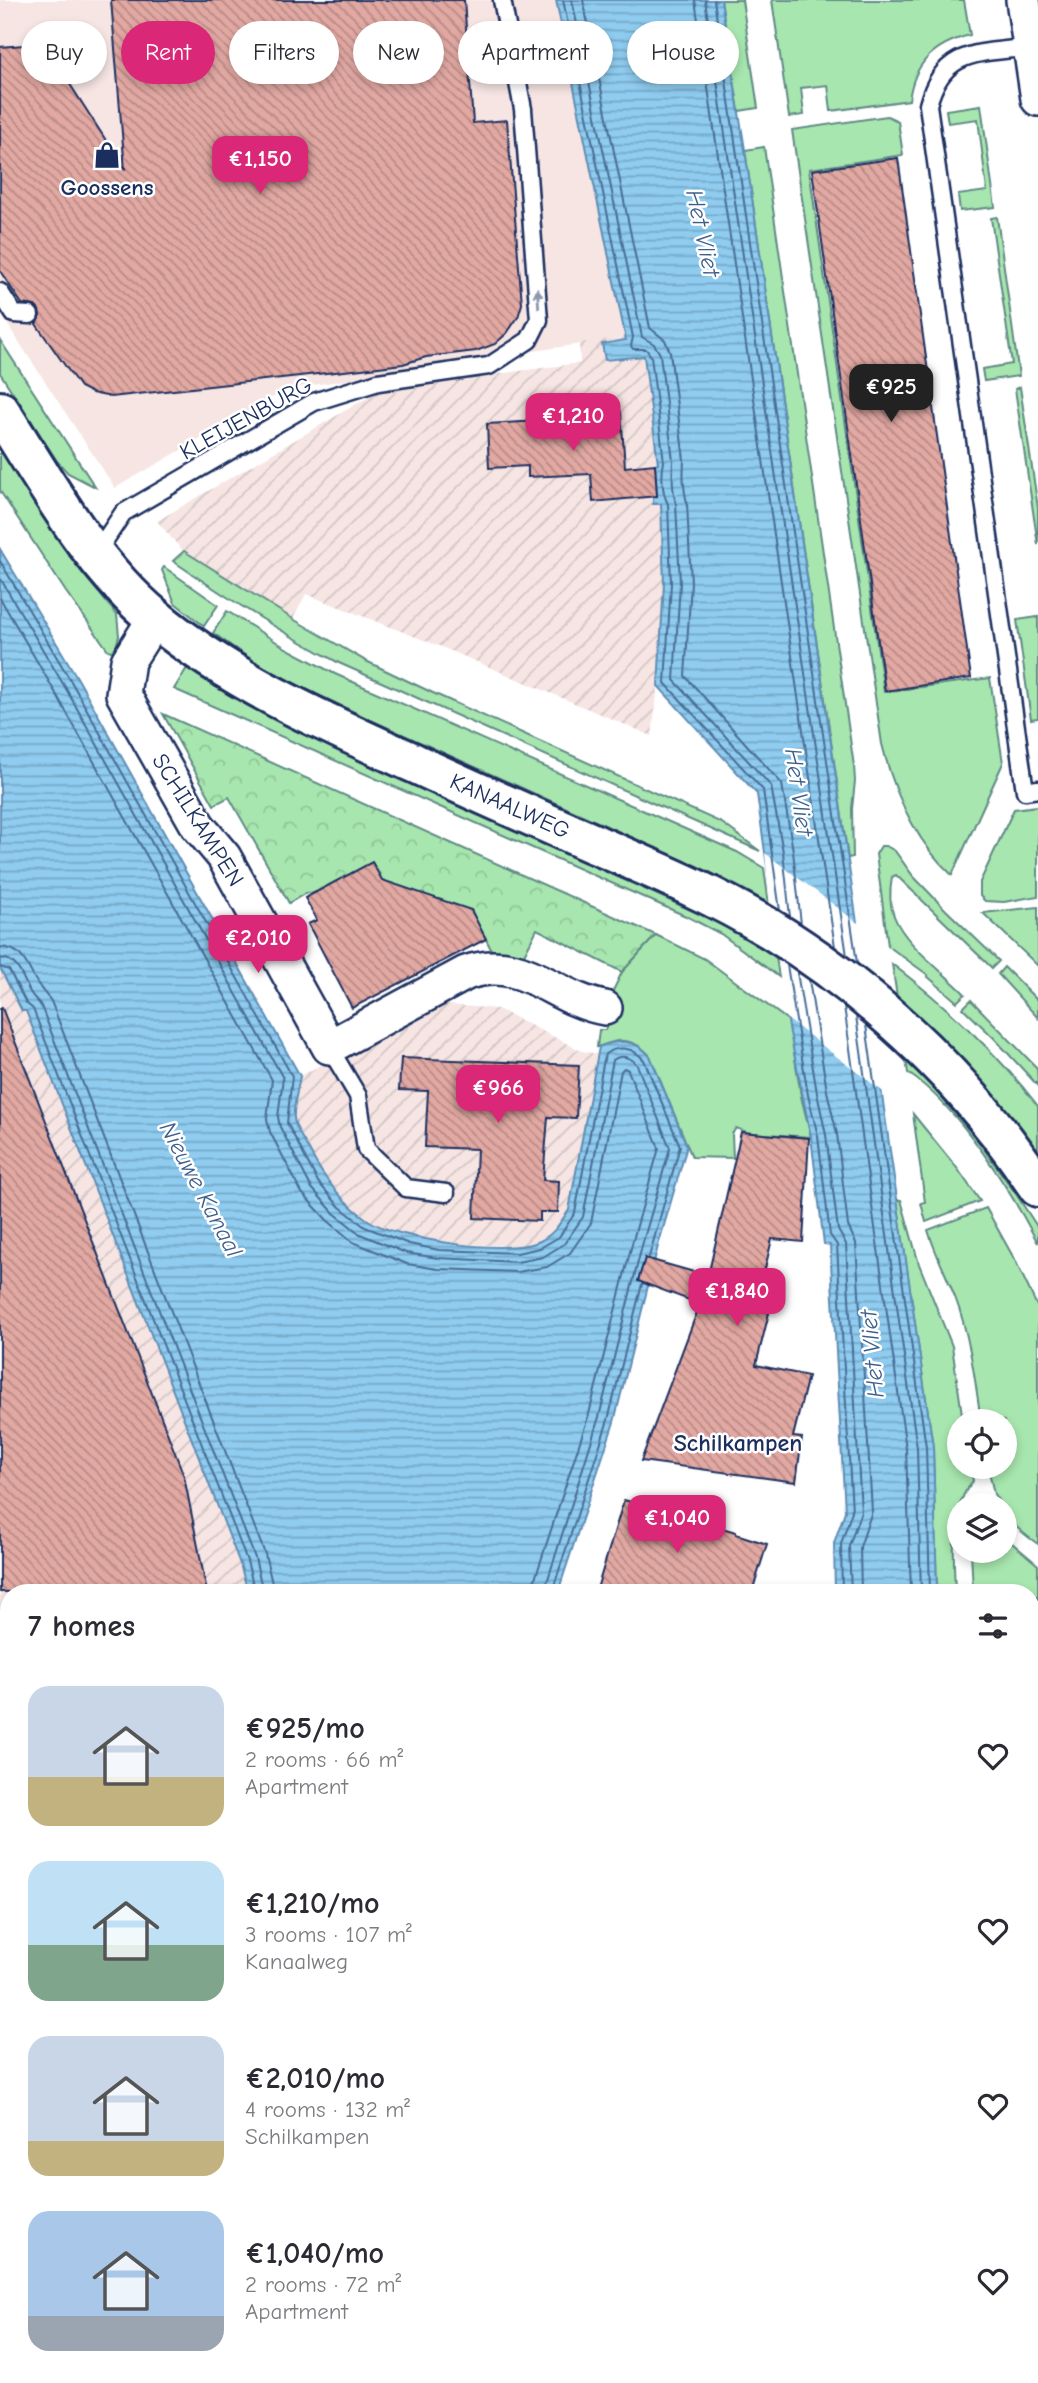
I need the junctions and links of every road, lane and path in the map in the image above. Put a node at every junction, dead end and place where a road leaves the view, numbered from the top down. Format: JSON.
{"nodes":[{"id":1,"x":502,"y":0,"type":"edge"},
{"id":2,"x":1023,"y":0,"type":"edge"},
{"id":3,"x":1034,"y":47,"type":"edge"},
{"id":4,"x":1038,"y":99,"type":"edge"},
{"id":5,"x":0,"y":292,"type":"edge"},
{"id":6,"x":30,"y":316,"type":"dead end"},
{"id":7,"x":0,"y":411,"type":"edge"},
{"id":8,"x":95,"y":555,"type":"junction"},
{"id":9,"x":155,"y":618,"type":"junction"},
{"id":10,"x":1038,"y":789,"type":"edge"},
{"id":11,"x":605,"y":1008,"type":"dead end"},
{"id":12,"x":329,"y":1047,"type":"junction"},
{"id":13,"x":1038,"y":1187,"type":"edge"},
{"id":14,"x":446,"y":1193,"type":"dead end"}],
"edges":[{"from":8,"to":1,"type":"lane","name":"KLEIJENBURG","one_way":true},
{"from":2,"to":3,"type":"street"},
{"from":3,"to":4,"type":"street"},
{"from":3,"to":10,"type":"lane"},
{"from":5,"to":6,"type":"lane"},
{"from":7,"to":8,"type":"main road","name":"KANAALWEG"},
{"from":8,"to":9,"type":"main road","name":"KANAALWEG"},
{"from":9,"to":12,"type":"street","name":"SCHILKAMPEN"},
{"from":9,"to":13,"type":"main road","name":"KANAALWEG"},
{"from":11,"to":12,"type":"street"},
{"from":12,"to":14,"type":"lane"}]}
